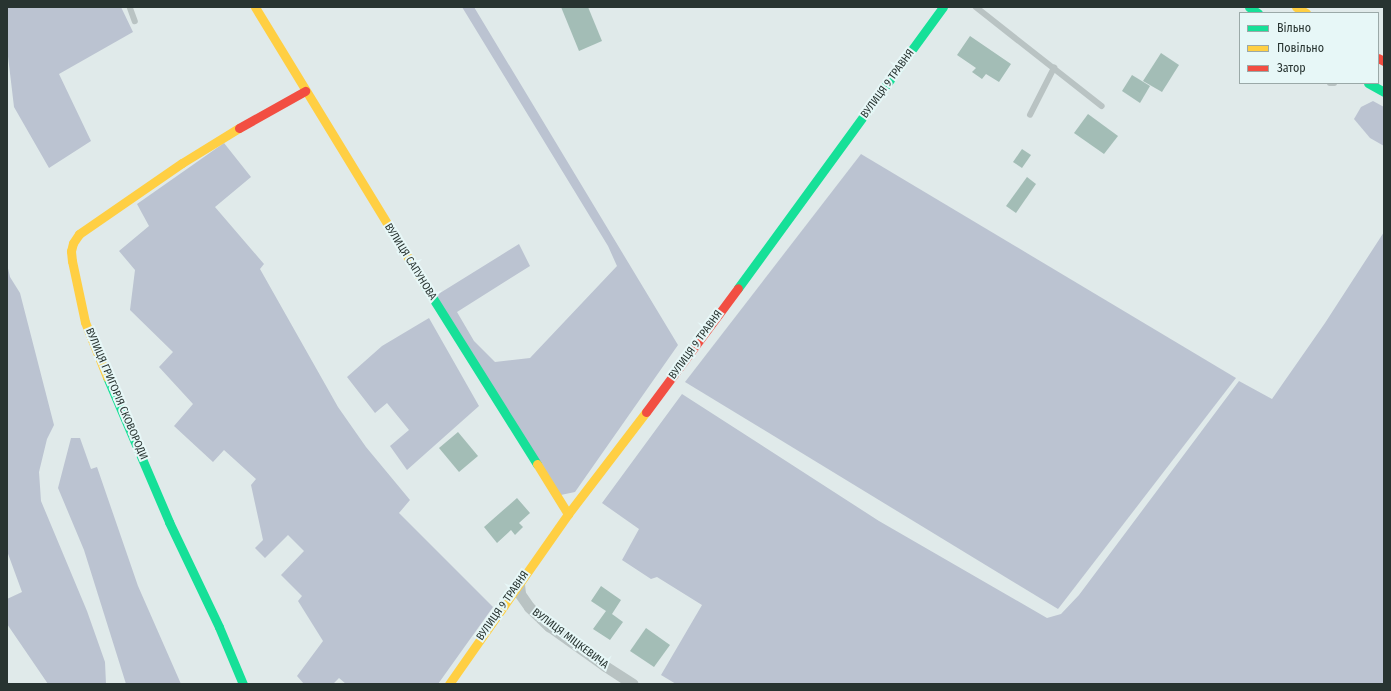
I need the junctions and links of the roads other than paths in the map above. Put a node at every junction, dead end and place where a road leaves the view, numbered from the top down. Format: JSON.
{"nodes":[{"id":1,"x":130,"y":7,"type":"edge"},
{"id":2,"x":255,"y":7,"type":"edge"},
{"id":3,"x":943,"y":7,"type":"edge"},
{"id":4,"x":976,"y":7,"type":"edge"},
{"id":5,"x":135,"y":21,"type":"dead end"},
{"id":6,"x":1054,"y":68,"type":"junction"},
{"id":7,"x":1370,"y":84,"type":"edge"},
{"id":8,"x":305,"y":91,"type":"junction"},
{"id":9,"x":1384,"y":92,"type":"edge"},
{"id":10,"x":1102,"y":106,"type":"dead end"},
{"id":11,"x":1030,"y":115,"type":"dead end"},
{"id":12,"x":568,"y":514,"type":"junction"},
{"id":13,"x":519,"y":584,"type":"junction"},
{"id":14,"x":243,"y":684,"type":"edge"},
{"id":15,"x":449,"y":684,"type":"edge"},
{"id":16,"x":633,"y":684,"type":"edge"}],
"edges":[{"from":1,"to":5,"type":"lane"},
{"from":2,"to":8,"type":"street","name":"ВУЛИЦЯ САПУНОВА"},
{"from":3,"to":12,"type":"street","name":"ВУЛИЦЯ 9 ТРАВНЯ"},
{"from":4,"to":6,"type":"lane"},
{"from":6,"to":10,"type":"lane"},
{"from":6,"to":11,"type":"lane"},
{"from":7,"to":9,"type":"street"},
{"from":8,"to":12,"type":"street","name":"ВУЛИЦЯ САПУНОВА"},
{"from":8,"to":14,"type":"street","name":"ВУЛИЦЯ ГРИГОРІЯ СКОВОРОДИ"},
{"from":12,"to":13,"type":"street","name":"ВУЛИЦЯ 9 ТРАВНЯ"},
{"from":13,"to":15,"type":"street","name":"ВУЛИЦЯ 9 ТРАВНЯ"},
{"from":13,"to":16,"type":"street","name":"ВУЛИЦЯ МІЦКЕВИЧА"}]}
